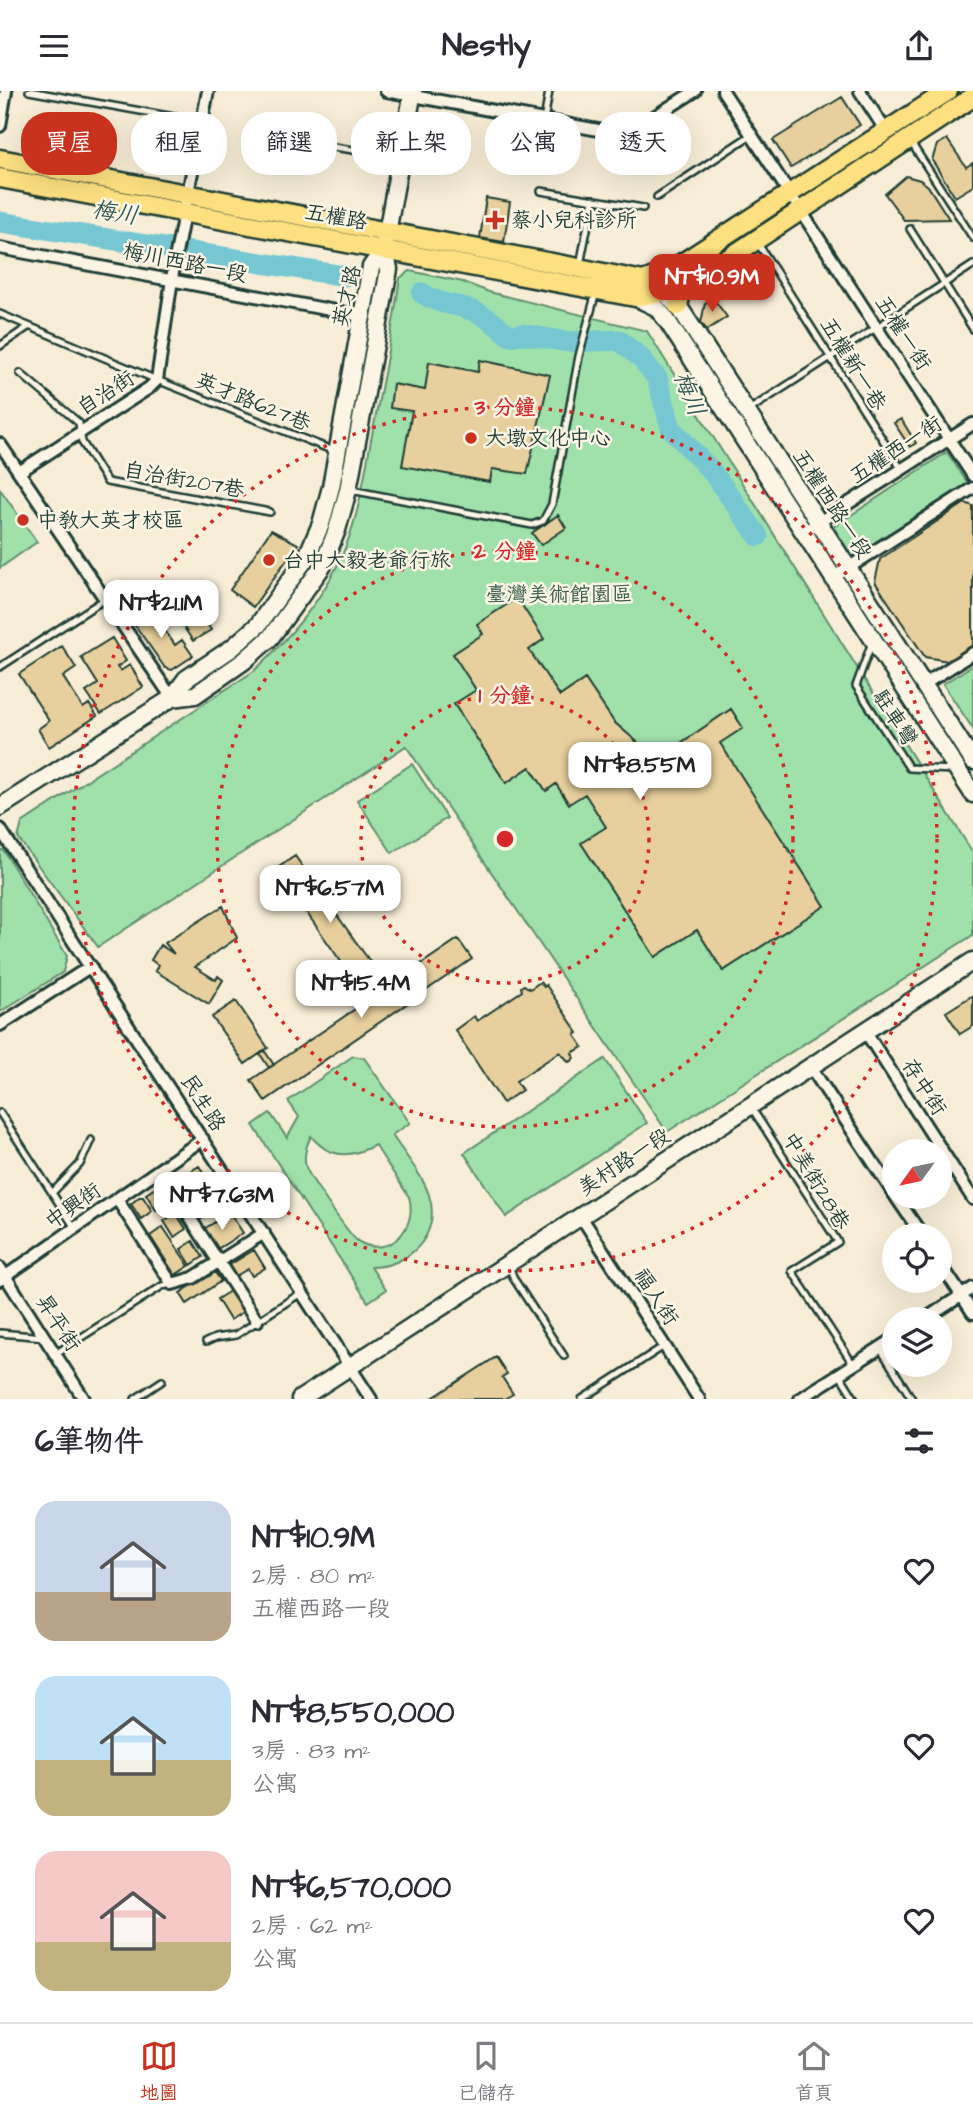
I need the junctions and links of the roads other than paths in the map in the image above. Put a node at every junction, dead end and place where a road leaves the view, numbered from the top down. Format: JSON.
{"nodes":[{"id":1,"x":5,"y":91,"type":"edge"},
{"id":2,"x":29,"y":91,"type":"edge"},
{"id":3,"x":208,"y":91,"type":"edge"},
{"id":4,"x":386,"y":91,"type":"edge"},
{"id":5,"x":550,"y":91,"type":"edge"},
{"id":6,"x":695,"y":91,"type":"edge"},
{"id":7,"x":723,"y":91,"type":"edge"},
{"id":8,"x":860,"y":91,"type":"edge"},
{"id":9,"x":948,"y":91,"type":"edge"},
{"id":10,"x":413,"y":93,"type":"edge"},
{"id":11,"x":973,"y":97,"type":"edge"},
{"id":12,"x":146,"y":112,"type":"edge"},
{"id":13,"x":204,"y":112,"type":"edge"},
{"id":14,"x":409,"y":112,"type":"edge"},
{"id":15,"x":502,"y":112,"type":"edge"},
{"id":16,"x":546,"y":112,"type":"edge"},
{"id":17,"x":0,"y":126,"type":"edge"},
{"id":18,"x":581,"y":127,"type":"edge"},
{"id":19,"x":886,"y":131,"type":"junction"},
{"id":20,"x":752,"y":135,"type":"junction"},
{"id":21,"x":909,"y":139,"type":"junction"},
{"id":22,"x":0,"y":159,"type":"edge"},
{"id":23,"x":192,"y":175,"type":"edge"},
{"id":24,"x":398,"y":175,"type":"edge"},
{"id":25,"x":0,"y":178,"type":"edge"},
{"id":26,"x":541,"y":191,"type":"dead end"},
{"id":27,"x":790,"y":193,"type":"junction"},
{"id":28,"x":657,"y":197,"type":"dead end"},
{"id":29,"x":593,"y":199,"type":"junction"},
{"id":30,"x":187,"y":204,"type":"junction"},
{"id":31,"x":643,"y":208,"type":"dead end"},
{"id":32,"x":801,"y":210,"type":"junction"},
{"id":33,"x":910,"y":229,"type":"dead end"},
{"id":34,"x":971,"y":230,"type":"edge"},
{"id":35,"x":973,"y":238,"type":"edge"},
{"id":36,"x":755,"y":239,"type":"junction"},
{"id":37,"x":386,"y":240,"type":"junction"},
{"id":38,"x":0,"y":249,"type":"edge"},
{"id":39,"x":973,"y":265,"type":"edge"},
{"id":40,"x":579,"y":268,"type":"junction"},
{"id":41,"x":670,"y":271,"type":"junction"},
{"id":42,"x":172,"y":281,"type":"junction"},
{"id":43,"x":945,"y":283,"type":"junction"},
{"id":44,"x":639,"y":289,"type":"junction"},
{"id":45,"x":596,"y":290,"type":"junction"},
{"id":46,"x":662,"y":291,"type":"junction"},
{"id":47,"x":674,"y":303,"type":"junction"},
{"id":48,"x":0,"y":314,"type":"edge"},
{"id":49,"x":362,"y":316,"type":"junction"},
{"id":50,"x":28,"y":327,"type":"junction"},
{"id":51,"x":876,"y":328,"type":"junction"},
{"id":52,"x":973,"y":329,"type":"edge"},
{"id":53,"x":0,"y":346,"type":"edge"},
{"id":54,"x":831,"y":358,"type":"junction"},
{"id":55,"x":20,"y":373,"type":"dead end"},
{"id":56,"x":157,"y":380,"type":"junction"},
{"id":57,"x":748,"y":411,"type":"junction"},
{"id":58,"x":973,"y":424,"type":"edge"},
{"id":59,"x":80,"y":433,"type":"junction"},
{"id":60,"x":949,"y":439,"type":"junction"},
{"id":61,"x":0,"y":444,"type":"edge"},
{"id":62,"x":337,"y":452,"type":"junction"},
{"id":63,"x":902,"y":470,"type":"junction"},
{"id":64,"x":19,"y":472,"type":"junction"},
{"id":65,"x":973,"y":477,"type":"edge"},
{"id":66,"x":973,"y":488,"type":"edge"},
{"id":67,"x":348,"y":489,"type":"junction"},
{"id":68,"x":270,"y":512,"type":"dead end"},
{"id":69,"x":812,"y":527,"type":"junction"},
{"id":70,"x":841,"y":573,"type":"junction"},
{"id":71,"x":105,"y":599,"type":"junction"},
{"id":72,"x":874,"y":639,"type":"junction"},
{"id":73,"x":973,"y":653,"type":"edge"},
{"id":74,"x":0,"y":667,"type":"edge"},
{"id":75,"x":923,"y":685,"type":"junction"},
{"id":76,"x":172,"y":698,"type":"junction"},
{"id":77,"x":973,"y":760,"type":"edge"},
{"id":78,"x":957,"y":770,"type":"junction"},
{"id":79,"x":973,"y":795,"type":"edge"},
{"id":80,"x":0,"y":807,"type":"edge"},
{"id":81,"x":0,"y":829,"type":"edge"},
{"id":82,"x":973,"y":961,"type":"edge"},
{"id":83,"x":91,"y":966,"type":"junction"},
{"id":84,"x":0,"y":1025,"type":"edge"},
{"id":85,"x":865,"y":1031,"type":"junction"},
{"id":86,"x":810,"y":1066,"type":"junction"},
{"id":87,"x":750,"y":1105,"type":"junction"},
{"id":88,"x":0,"y":1113,"type":"edge"},
{"id":89,"x":203,"y":1139,"type":"junction"},
{"id":90,"x":91,"y":1140,"type":"dead end"},
{"id":91,"x":159,"y":1170,"type":"junction"},
{"id":92,"x":882,"y":1175,"type":"edge"},
{"id":93,"x":52,"y":1193,"type":"junction"},
{"id":94,"x":117,"y":1199,"type":"junction"},
{"id":95,"x":973,"y":1199,"type":"edge"},
{"id":96,"x":580,"y":1215,"type":"junction"},
{"id":97,"x":75,"y":1228,"type":"junction"},
{"id":98,"x":264,"y":1233,"type":"junction"},
{"id":99,"x":219,"y":1262,"type":"junction"},
{"id":100,"x":508,"y":1263,"type":"junction"},
{"id":101,"x":2,"y":1275,"type":"edge"},
{"id":102,"x":952,"y":1281,"type":"edge"},
{"id":103,"x":172,"y":1284,"type":"junction"},
{"id":104,"x":973,"y":1288,"type":"edge"},
{"id":105,"x":302,"y":1293,"type":"junction"},
{"id":106,"x":962,"y":1296,"type":"junction"},
{"id":107,"x":944,"y":1307,"type":"edge"},
{"id":108,"x":973,"y":1314,"type":"edge"},
{"id":109,"x":257,"y":1321,"type":"junction"},
{"id":110,"x":0,"y":1333,"type":"edge"},
{"id":111,"x":44,"y":1337,"type":"junction"},
{"id":112,"x":206,"y":1342,"type":"dead end"},
{"id":113,"x":665,"y":1345,"type":"junction"},
{"id":114,"x":880,"y":1348,"type":"joint"},
{"id":115,"x":55,"y":1355,"type":"junction"},
{"id":116,"x":564,"y":1356,"type":"dead end"},
{"id":117,"x":853,"y":1364,"type":"junction"},
{"id":118,"x":350,"y":1367,"type":"junction"},
{"id":119,"x":839,"y":1374,"type":"junction"},
{"id":120,"x":162,"y":1381,"type":"dead end"},
{"id":121,"x":812,"y":1396,"type":"edge"},
{"id":122,"x":303,"y":1398,"type":"edge"},
{"id":123,"x":84,"y":1399,"type":"edge"},
{"id":124,"x":135,"y":1399,"type":"edge"},
{"id":125,"x":372,"y":1399,"type":"edge"},
{"id":126,"x":582,"y":1399,"type":"edge"},
{"id":127,"x":699,"y":1399,"type":"edge"},
{"id":128,"x":800,"y":1399,"type":"edge"},
{"id":129,"x":855,"y":1399,"type":"edge"},
{"id":130,"x":912,"y":1399,"type":"edge"}],
"edges":[{"from":1,"to":17,"type":"street"},
{"from":2,"to":12,"type":"lane"},
{"from":3,"to":13,"type":"street"},
{"from":4,"to":10,"type":"street"},
{"from":5,"to":16,"type":"lane"},
{"from":6,"to":18,"type":"street"},
{"from":7,"to":20,"type":"street","name":"五權一街"},
{"from":8,"to":19,"type":"street"},
{"from":9,"to":19,"type":"main road"},
{"from":10,"to":14,"type":"main road"},
{"from":10,"to":15,"type":"street"},
{"from":11,"to":21,"type":"main road"},
{"from":19,"to":27,"type":"main road"},
{"from":20,"to":27,"type":"street","name":"五權一街"},
{"from":20,"to":28,"type":"lane"},
{"from":21,"to":32,"type":"main road"},
{"from":21,"to":34,"type":"lane"},
{"from":22,"to":30,"type":"main road","name":"五權路"},
{"from":23,"to":30,"type":"street"},
{"from":24,"to":37,"type":"main road"},
{"from":25,"to":30,"type":"main road","name":"五權路"},
{"from":26,"to":29,"type":"lane"},
{"from":27,"to":32,"type":"street","name":"五權一街"},
{"from":27,"to":41,"type":"main road"},
{"from":29,"to":31,"type":"lane"},
{"from":29,"to":40,"type":"lane"},
{"from":30,"to":37,"type":"main road","name":"五權路"},
{"from":30,"to":42,"type":"street","name":"自治街"},
{"from":32,"to":36,"type":"main road"},
{"from":32,"to":51,"type":"street","name":"五權一街"},
{"from":33,"to":43,"type":"lane"},
{"from":34,"to":35,"type":"lane"},
{"from":36,"to":47,"type":"main road"},
{"from":36,"to":54,"type":"lane","name":"五權新一巷"},
{"from":37,"to":40,"type":"main road","name":"五權路"},
{"from":37,"to":45,"type":"main road","name":"五權路"},
{"from":37,"to":49,"type":"main road","name":"英才路"},
{"from":37,"to":67,"type":"main road","name":"英才路"},
{"from":38,"to":42,"type":"street","name":"梅川西路一段"},
{"from":39,"to":43,"type":"lane"},
{"from":40,"to":44,"type":"main road","name":"五權路"},
{"from":41,"to":44,"type":"main road"},
{"from":41,"to":46,"type":"main road"},
{"from":42,"to":49,"type":"street","name":"梅川西路一段"},
{"from":42,"to":56,"type":"street","name":"自治街"},
{"from":43,"to":51,"type":"lane"},
{"from":43,"to":52,"type":"lane"},
{"from":44,"to":45,"type":"main road","name":"五權路"},
{"from":44,"to":46,"type":"main road","name":"五權路"},
{"from":44,"to":47,"type":"main road","name":"五權西路一段"},
{"from":45,"to":67,"type":"lane"},
{"from":46,"to":47,"type":"main road"},
{"from":47,"to":57,"type":"main road","name":"五權西路一段"},
{"from":47,"to":69,"type":"main road","name":"五權西路一段"},
{"from":48,"to":50,"type":"lane","name":"英才路627巷"},
{"from":49,"to":62,"type":"main road","name":"英才路"},
{"from":50,"to":53,"type":"lane"},
{"from":50,"to":56,"type":"lane","name":"英才路627巷"},
{"from":51,"to":54,"type":"lane"},
{"from":51,"to":60,"type":"street","name":"五權一街"},
{"from":54,"to":57,"type":"lane"},
{"from":54,"to":63,"type":"lane","name":"五權新一巷"},
{"from":55,"to":59,"type":"lane"},
{"from":56,"to":59,"type":"street","name":"自治街"},
{"from":56,"to":62,"type":"lane","name":"英才路627巷"},
{"from":57,"to":69,"type":"main road","name":"五權西路一段"},
{"from":58,"to":60,"type":"street","name":"五權西一街"},
{"from":59,"to":64,"type":"street","name":"自治街"},
{"from":59,"to":68,"type":"lane","name":"自治街207巷"},
{"from":60,"to":63,"type":"street","name":"五權西一街"},
{"from":60,"to":65,"type":"street","name":"五權一街"},
{"from":61,"to":64,"type":"street"},
{"from":62,"to":76,"type":"main road","name":"英才路"},
{"from":63,"to":69,"type":"street","name":"五權西一街"},
{"from":64,"to":71,"type":"street"},
{"from":66,"to":70,"type":"street"},
{"from":67,"to":76,"type":"main road","name":"英才路"},
{"from":69,"to":70,"type":"main road","name":"五權西路一段"},
{"from":70,"to":72,"type":"main road","name":"五權西路一段"},
{"from":70,"to":75,"type":"main road","name":"五權西路一段"},
{"from":71,"to":74,"type":"lane"},
{"from":71,"to":76,"type":"street"},
{"from":72,"to":78,"type":"main road","name":"五權西路一段"},
{"from":72,"to":78,"type":"lane","name":"駐車彎"},
{"from":73,"to":75,"type":"street"},
{"from":75,"to":77,"type":"main road","name":"五權西路一段"},
{"from":76,"to":80,"type":"main road","name":"英才路"},
{"from":77,"to":78,"type":"street"},
{"from":78,"to":79,"type":"main road","name":"五權西路一段"},
{"from":81,"to":83,"type":"street","name":"民生路"},
{"from":82,"to":85,"type":"main road","name":"美村路一段"},
{"from":83,"to":84,"type":"street"},
{"from":83,"to":89,"type":"street","name":"民生路"},
{"from":85,"to":86,"type":"main road","name":"美村路一段"},
{"from":85,"to":95,"type":"street","name":"存中街"},
{"from":86,"to":87,"type":"main road","name":"美村路一段"},
{"from":86,"to":92,"type":"street"},
{"from":87,"to":96,"type":"main road","name":"美村路一段"},
{"from":87,"to":117,"type":"lane","name":"中美街28巷"},
{"from":88,"to":93,"type":"lane"},
{"from":89,"to":91,"type":"street","name":"中興街"},
{"from":89,"to":98,"type":"street","name":"民生路"},
{"from":90,"to":93,"type":"lane"},
{"from":91,"to":94,"type":"street","name":"中興街"},
{"from":91,"to":99,"type":"street"},
{"from":93,"to":97,"type":"lane"},
{"from":94,"to":97,"type":"street","name":"中興街"},
{"from":94,"to":103,"type":"street"},
{"from":96,"to":100,"type":"main road","name":"美村路一段"},
{"from":96,"to":113,"type":"street","name":"福人街"},
{"from":97,"to":101,"type":"street","name":"中興街"},
{"from":98,"to":99,"type":"street"},
{"from":98,"to":105,"type":"street","name":"民生路"},
{"from":99,"to":103,"type":"street"},
{"from":99,"to":109,"type":"street"},
{"from":100,"to":116,"type":"lane"},
{"from":100,"to":118,"type":"main road","name":"美村路一段"},
{"from":101,"to":111,"type":"street","name":"昇平街"},
{"from":102,"to":106,"type":"street"},
{"from":103,"to":115,"type":"lane"},
{"from":104,"to":106,"type":"street"},
{"from":105,"to":109,"type":"lane"},
{"from":105,"to":118,"type":"street","name":"民生路"},
{"from":106,"to":107,"type":"street"},
{"from":106,"to":108,"type":"street"},
{"from":109,"to":112,"type":"lane"},
{"from":110,"to":111,"type":"lane"},
{"from":111,"to":115,"type":"street","name":"昇平街"},
{"from":113,"to":126,"type":"lane"},
{"from":113,"to":127,"type":"street","name":"福人街"},
{"from":114,"to":117,"type":"street"},
{"from":114,"to":130,"type":"lane"},
{"from":115,"to":123,"type":"street","name":"昇平街"},
{"from":117,"to":119,"type":"street"},
{"from":118,"to":122,"type":"main road","name":"美村路一段"},
{"from":118,"to":125,"type":"street","name":"民生路"},
{"from":119,"to":121,"type":"street"},
{"from":119,"to":129,"type":"lane"},
{"from":120,"to":124,"type":"lane"},
{"from":121,"to":128,"type":"street"}]}
